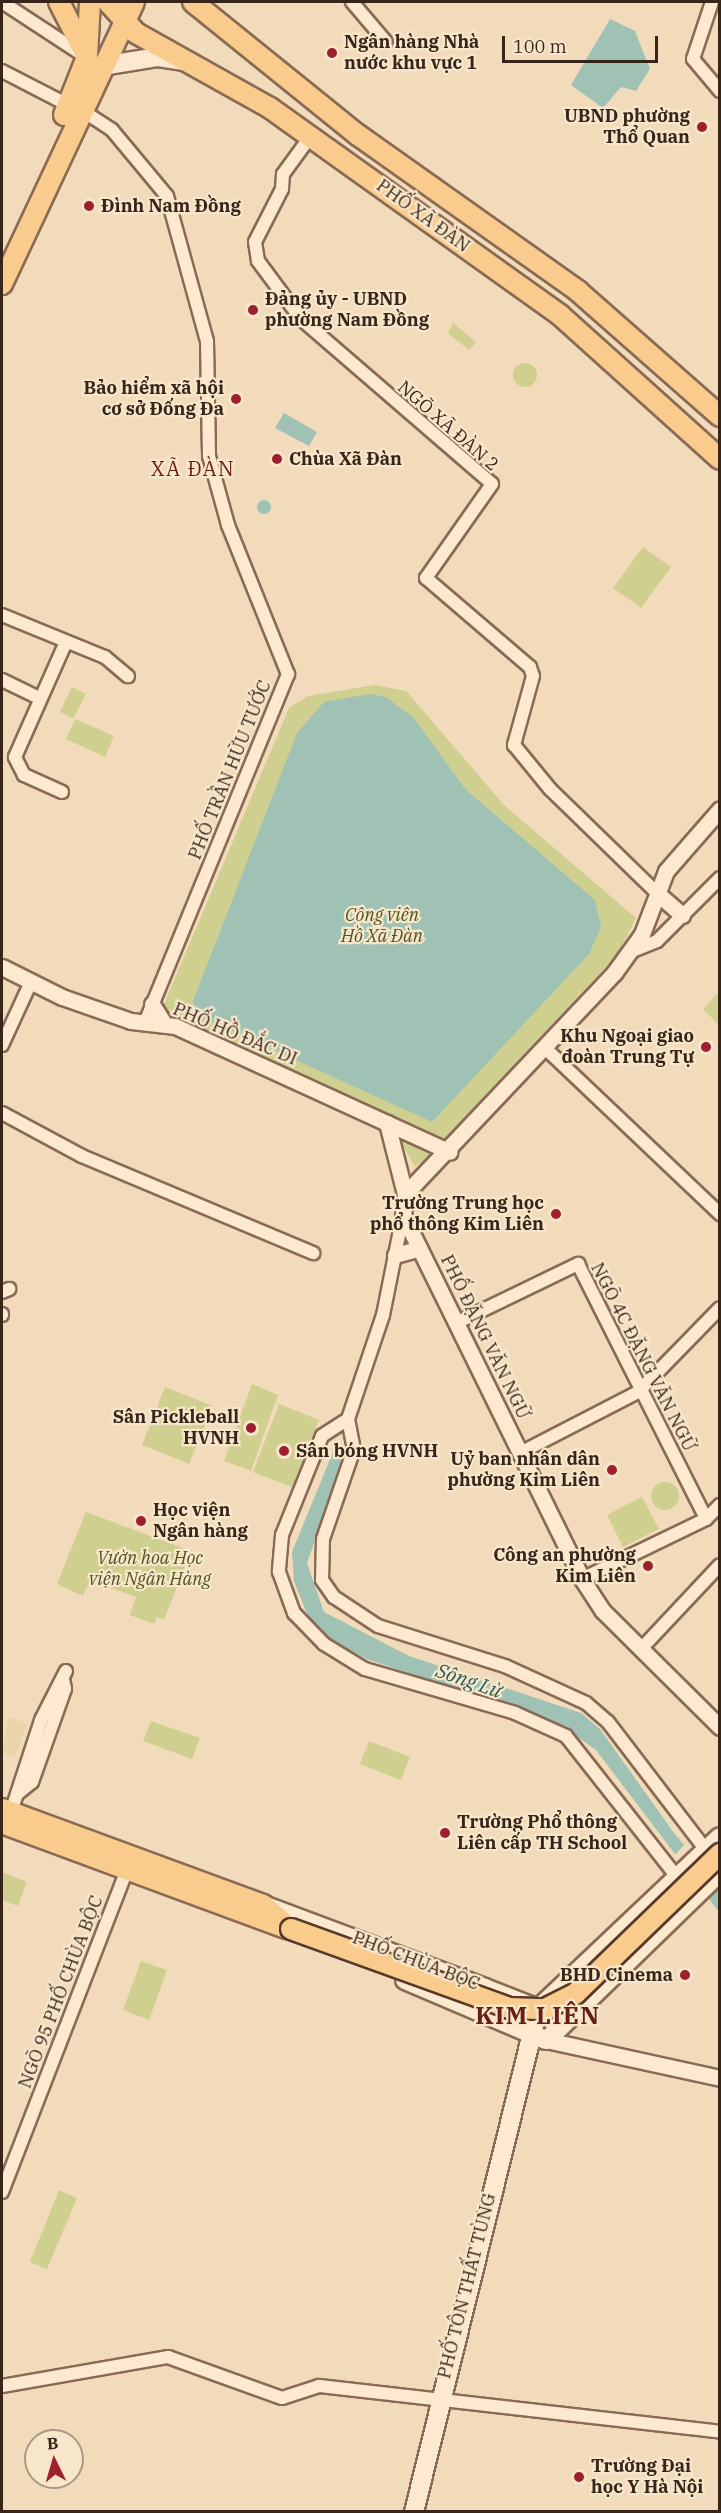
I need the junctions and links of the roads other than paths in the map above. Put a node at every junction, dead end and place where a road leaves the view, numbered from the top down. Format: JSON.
{"nodes":[{"id":1,"x":2,"y":2,"type":"edge"},
{"id":2,"x":59,"y":2,"type":"edge"},
{"id":3,"x":90,"y":2,"type":"edge"},
{"id":4,"x":108,"y":2,"type":"edge"},
{"id":5,"x":134,"y":2,"type":"edge"},
{"id":6,"x":193,"y":2,"type":"edge"},
{"id":7,"x":352,"y":2,"type":"edge"},
{"id":8,"x":712,"y":2,"type":"edge"},
{"id":9,"x":125,"y":21,"type":"junction"},
{"id":10,"x":386,"y":42,"type":"dead end"},
{"id":11,"x":94,"y":62,"type":"junction"},
{"id":12,"x":190,"y":62,"type":"junction"},
{"id":13,"x":2,"y":70,"type":"edge"},
{"id":14,"x":720,"y":91,"type":"edge"},
{"id":15,"x":74,"y":107,"type":"junction"},
{"id":16,"x":358,"y":135,"type":"junction"},
{"id":17,"x":310,"y":137,"type":"junction"},
{"id":18,"x":342,"y":157,"type":"junction"},
{"id":19,"x":30,"y":206,"type":"junction"},
{"id":20,"x":2,"y":254,"type":"edge"},
{"id":21,"x":2,"y":284,"type":"edge"},
{"id":22,"x":720,"y":416,"type":"edge"},
{"id":23,"x":720,"y":459,"type":"edge"},
{"id":24,"x":2,"y":615,"type":"edge"},
{"id":25,"x":66,"y":642,"type":"junction"},
{"id":26,"x":128,"y":676,"type":"dead end"},
{"id":27,"x":2,"y":680,"type":"edge"},
{"id":28,"x":39,"y":698,"type":"junction"},
{"id":29,"x":62,"y":792,"type":"dead end"},
{"id":30,"x":720,"y":809,"type":"edge"},
{"id":31,"x":720,"y":878,"type":"edge"},
{"id":32,"x":658,"y":894,"type":"junction"},
{"id":33,"x":682,"y":915,"type":"junction"},
{"id":34,"x":630,"y":952,"type":"junction"},
{"id":35,"x":2,"y":967,"type":"edge"},
{"id":36,"x":30,"y":982,"type":"junction"},
{"id":37,"x":152,"y":1004,"type":"junction"},
{"id":38,"x":145,"y":1023,"type":"junction"},
{"id":39,"x":164,"y":1023,"type":"junction"},
{"id":40,"x":2,"y":1045,"type":"edge"},
{"id":41,"x":544,"y":1047,"type":"junction"},
{"id":42,"x":2,"y":1113,"type":"edge"},
{"id":43,"x":387,"y":1123,"type":"junction"},
{"id":44,"x":450,"y":1152,"type":"junction"},
{"id":45,"x":405,"y":1194,"type":"junction"},
{"id":46,"x":720,"y":1214,"type":"edge"},
{"id":47,"x":403,"y":1215,"type":"junction"},
{"id":48,"x":418,"y":1249,"type":"junction"},
{"id":49,"x":313,"y":1253,"type":"dead end"},
{"id":50,"x":395,"y":1255,"type":"junction"},
{"id":51,"x":720,"y":1308,"type":"edge"},
{"id":52,"x":456,"y":1323,"type":"junction"},
{"id":53,"x":638,"y":1392,"type":"junction"},
{"id":54,"x":348,"y":1419,"type":"junction"},
{"id":55,"x":520,"y":1453,"type":"junction"},
{"id":56,"x":720,"y":1505,"type":"edge"},
{"id":57,"x":706,"y":1519,"type":"junction"},
{"id":58,"x":720,"y":1565,"type":"edge"},
{"id":59,"x":582,"y":1579,"type":"junction"},
{"id":60,"x":641,"y":1649,"type":"junction"},
{"id":61,"x":65,"y":1675,"type":"dead end"},
{"id":62,"x":720,"y":1727,"type":"edge"},
{"id":63,"x":7,"y":1813,"type":"edge"},
{"id":64,"x":720,"y":1837,"type":"edge"},
{"id":65,"x":716,"y":1862,"type":"edge"},
{"id":66,"x":126,"y":1872,"type":"junction"},
{"id":67,"x":677,"y":1877,"type":"junction"},
{"id":68,"x":260,"y":1913,"type":"junction"},
{"id":69,"x":596,"y":1958,"type":"junction"},
{"id":70,"x":615,"y":1976,"type":"junction"},
{"id":71,"x":485,"y":1988,"type":"junction"},
{"id":72,"x":538,"y":2009,"type":"junction"},
{"id":73,"x":477,"y":2011,"type":"junction"},
{"id":74,"x":560,"y":2026,"type":"junction"},
{"id":75,"x":539,"y":2038,"type":"junction"},
{"id":76,"x":572,"y":2045,"type":"junction"},
{"id":77,"x":720,"y":2078,"type":"edge"},
{"id":78,"x":2,"y":2192,"type":"edge"},
{"id":79,"x":2,"y":2386,"type":"edge"},
{"id":80,"x":438,"y":2402,"type":"junction"},
{"id":81,"x":720,"y":2432,"type":"edge"},
{"id":82,"x":414,"y":2511,"type":"edge"}],
"edges":[{"from":1,"to":11,"type":"street"},
{"from":2,"to":11,"type":"main road"},
{"from":3,"to":11,"type":"main road"},
{"from":4,"to":9,"type":"main road","name":"PHỐ XÃ ĐÀN"},
{"from":5,"to":9,"type":"main road"},
{"from":6,"to":16,"type":"main road","name":"PHỐ XÃ ĐÀN"},
{"from":7,"to":10,"type":"street"},
{"from":8,"to":14,"type":"street"},
{"from":9,"to":11,"type":"main road"},
{"from":9,"to":12,"type":"main road","name":"PHỐ XÃ ĐÀN"},
{"from":11,"to":12,"type":"main road"},
{"from":11,"to":15,"type":"main road"},
{"from":12,"to":17,"type":"main road","name":"PHỐ XÃ ĐÀN"},
{"from":13,"to":15,"type":"street","name":"PHỐ TRẦN HỮU TƯỚC"},
{"from":15,"to":19,"type":"main road"},
{"from":15,"to":37,"type":"street","name":"PHỐ TRẦN HỮU TƯỚC"},
{"from":16,"to":18,"type":"main road"},
{"from":16,"to":22,"type":"main road","name":"PHỐ XÃ ĐÀN"},
{"from":17,"to":18,"type":"main road","name":"PHỐ XÃ ĐÀN"},
{"from":17,"to":32,"type":"street","name":"NGÕ XÃ ĐÀN 2"},
{"from":18,"to":23,"type":"main road","name":"PHỐ XÃ ĐÀN"},
{"from":19,"to":20,"type":"main road"},
{"from":19,"to":21,"type":"main road"},
{"from":24,"to":25,"type":"street"},
{"from":25,"to":26,"type":"street"},
{"from":25,"to":28,"type":"street"},
{"from":27,"to":28,"type":"street"},
{"from":28,"to":29,"type":"street"},
{"from":30,"to":32,"type":"street"},
{"from":31,"to":33,"type":"street"},
{"from":32,"to":33,"type":"street"},
{"from":32,"to":34,"type":"street"},
{"from":33,"to":34,"type":"street"},
{"from":34,"to":41,"type":"street"},
{"from":35,"to":36,"type":"street","name":"PHỐ HỒ ĐẮC DI"},
{"from":36,"to":38,"type":"street","name":"PHỐ HỒ ĐẮC DI"},
{"from":36,"to":40,"type":"street"},
{"from":37,"to":38,"type":"street","name":"PHỐ TRẦN HỮU TƯỚC"},
{"from":37,"to":39,"type":"street"},
{"from":38,"to":39,"type":"street","name":"PHỐ HỒ ĐẮC DI"},
{"from":39,"to":43,"type":"street","name":"PHỐ HỒ ĐẮC DI"},
{"from":41,"to":44,"type":"street"},
{"from":41,"to":46,"type":"street"},
{"from":42,"to":49,"type":"street"},
{"from":43,"to":44,"type":"street","name":"PHỐ HỒ ĐẮC DI"},
{"from":43,"to":45,"type":"street","name":"PHỐ ĐẶNG VĂN NGỮ"},
{"from":44,"to":45,"type":"street"},
{"from":45,"to":47,"type":"street","name":"PHỐ ĐẶNG VĂN NGỮ"},
{"from":47,"to":48,"type":"street","name":"PHỐ ĐẶNG VĂN NGỮ"},
{"from":47,"to":50,"type":"street"},
{"from":48,"to":50,"type":"street"},
{"from":48,"to":52,"type":"street","name":"PHỐ ĐẶNG VĂN NGỮ"},
{"from":50,"to":54,"type":"street"},
{"from":51,"to":53,"type":"street"},
{"from":52,"to":53,"type":"street","name":"NGÕ 4C ĐẶNG VĂN NGỮ"},
{"from":52,"to":55,"type":"street","name":"PHỐ ĐẶNG VĂN NGỮ"},
{"from":53,"to":55,"type":"street"},
{"from":53,"to":57,"type":"street","name":"NGÕ 4C ĐẶNG VĂN NGỮ"},
{"from":54,"to":65,"type":"street"},
{"from":54,"to":67,"type":"street"},
{"from":55,"to":59,"type":"street","name":"PHỐ ĐẶNG VĂN NGỮ"},
{"from":56,"to":57,"type":"street"},
{"from":57,"to":59,"type":"street"},
{"from":58,"to":60,"type":"street"},
{"from":59,"to":60,"type":"street","name":"PHỐ ĐẶNG VĂN NGỮ"},
{"from":60,"to":62,"type":"street","name":"PHỐ ĐẶNG VĂN NGỮ"},
{"from":61,"to":63,"type":"street"},
{"from":63,"to":66,"type":"main road","name":"PHỐ CHÙA BỘC"},
{"from":63,"to":68,"type":"main road","name":"PHỐ CHÙA BỘC"},
{"from":64,"to":65,"type":"main road"},
{"from":65,"to":67,"type":"main road"},
{"from":65,"to":68,"type":"main road","bridge":true},
{"from":65,"to":70,"type":"main road"},
{"from":66,"to":68,"type":"main road","name":"PHỐ CHÙA BỘC"},
{"from":66,"to":78,"type":"street","name":"NGÕ 95 PHỐ CHÙA BỘC"},
{"from":67,"to":69,"type":"main road"},
{"from":68,"to":71,"type":"main road","name":"PHỐ CHÙA BỘC"},
{"from":68,"to":73,"type":"main road","name":"PHỐ CHÙA BỘC"},
{"from":69,"to":70,"type":"main road"},
{"from":69,"to":72,"type":"main road"},
{"from":70,"to":74,"type":"main road"},
{"from":71,"to":72,"type":"main road","name":"PHỐ CHÙA BỘC"},
{"from":71,"to":73,"type":"main road"},
{"from":72,"to":74,"type":"main road","name":"PHỐ CHÙA BỘC"},
{"from":72,"to":75,"type":"main road"},
{"from":73,"to":75,"type":"main road","name":"PHỐ CHÙA BỘC"},
{"from":74,"to":75,"type":"main road"},
{"from":74,"to":76,"type":"street"},
{"from":75,"to":76,"type":"street"},
{"from":75,"to":80,"type":"main road","name":"PHỐ TÔN THẤT TÙNG"},
{"from":76,"to":77,"type":"street"},
{"from":79,"to":80,"type":"street"},
{"from":80,"to":81,"type":"street"},
{"from":80,"to":82,"type":"main road","name":"PHỐ TÔN THẤT TÙNG"}]}
